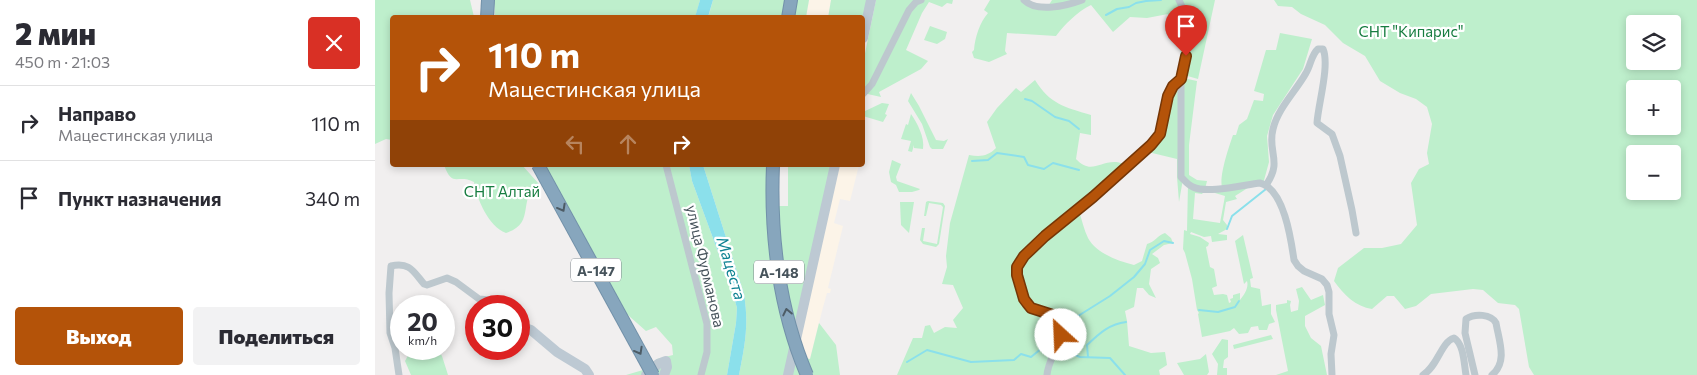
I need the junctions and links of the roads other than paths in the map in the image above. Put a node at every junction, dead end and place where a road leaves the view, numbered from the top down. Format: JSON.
{"nodes":[{"id":1,"x":487,"y":0,"type":"edge"},
{"id":2,"x":791,"y":0,"type":"edge"},
{"id":3,"x":871,"y":0,"type":"edge"},
{"id":4,"x":921,"y":0,"type":"edge"},
{"id":5,"x":1024,"y":0,"type":"edge"},
{"id":6,"x":1082,"y":0,"type":"edge"},
{"id":7,"x":1179,"y":0,"type":"edge"},
{"id":8,"x":487,"y":15,"type":"edge"},
{"id":9,"x":788,"y":15,"type":"edge"},
{"id":10,"x":865,"y":28,"type":"edge"},
{"id":11,"x":1181,"y":79,"type":"junction"},
{"id":12,"x":865,"y":92,"type":"edge"},
{"id":13,"x":540,"y":167,"type":"edge"},
{"id":14,"x":667,"y":167,"type":"edge"},
{"id":15,"x":773,"y":167,"type":"edge"},
{"id":16,"x":835,"y":167,"type":"edge"},
{"id":17,"x":1265,"y":185,"type":"junction"},
{"id":18,"x":1356,"y":233,"type":"dead end"},
{"id":19,"x":473,"y":295,"type":"edge"},
{"id":20,"x":530,"y":330,"type":"edge"},
{"id":21,"x":399,"y":375,"type":"edge"},
{"id":22,"x":589,"y":375,"type":"edge"},
{"id":23,"x":646,"y":375,"type":"edge"},
{"id":24,"x":653,"y":375,"type":"edge"},
{"id":25,"x":664,"y":375,"type":"edge"},
{"id":26,"x":701,"y":375,"type":"edge"},
{"id":27,"x":788,"y":375,"type":"edge"},
{"id":28,"x":807,"y":375,"type":"edge"},
{"id":29,"x":1047,"y":375,"type":"edge"},
{"id":30,"x":1332,"y":375,"type":"edge"},
{"id":31,"x":1423,"y":375,"type":"edge"},
{"id":32,"x":1466,"y":375,"type":"edge"},
{"id":33,"x":1475,"y":375,"type":"edge"},
{"id":34,"x":1492,"y":375,"type":"edge"}],
"edges":[{"from":1,"to":8,"type":"highway"},
{"from":2,"to":9,"type":"highway"},
{"from":3,"to":10,"type":"main road"},
{"from":4,"to":12,"type":"street"},
{"from":5,"to":6,"type":"street"},
{"from":7,"to":11,"type":"street"},
{"from":11,"to":17,"type":"street"},
{"from":11,"to":29,"type":"street"},
{"from":13,"to":24,"type":"highway","number":"А-147","one_way":true,"bridge":true},
{"from":14,"to":26,"type":"street","name":"улица Фурманова"},
{"from":28,"to":15,"type":"highway","number":"А-148","one_way":true,"bridge":true},
{"from":16,"to":27,"type":"main road"},
{"from":17,"to":18,"type":"street"},
{"from":17,"to":30,"type":"street"},
{"from":19,"to":21,"type":"street"},
{"from":20,"to":22,"type":"main road"},
{"from":23,"to":25,"type":"main road"},
{"from":31,"to":32,"type":"street"},
{"from":33,"to":34,"type":"street"}]}
